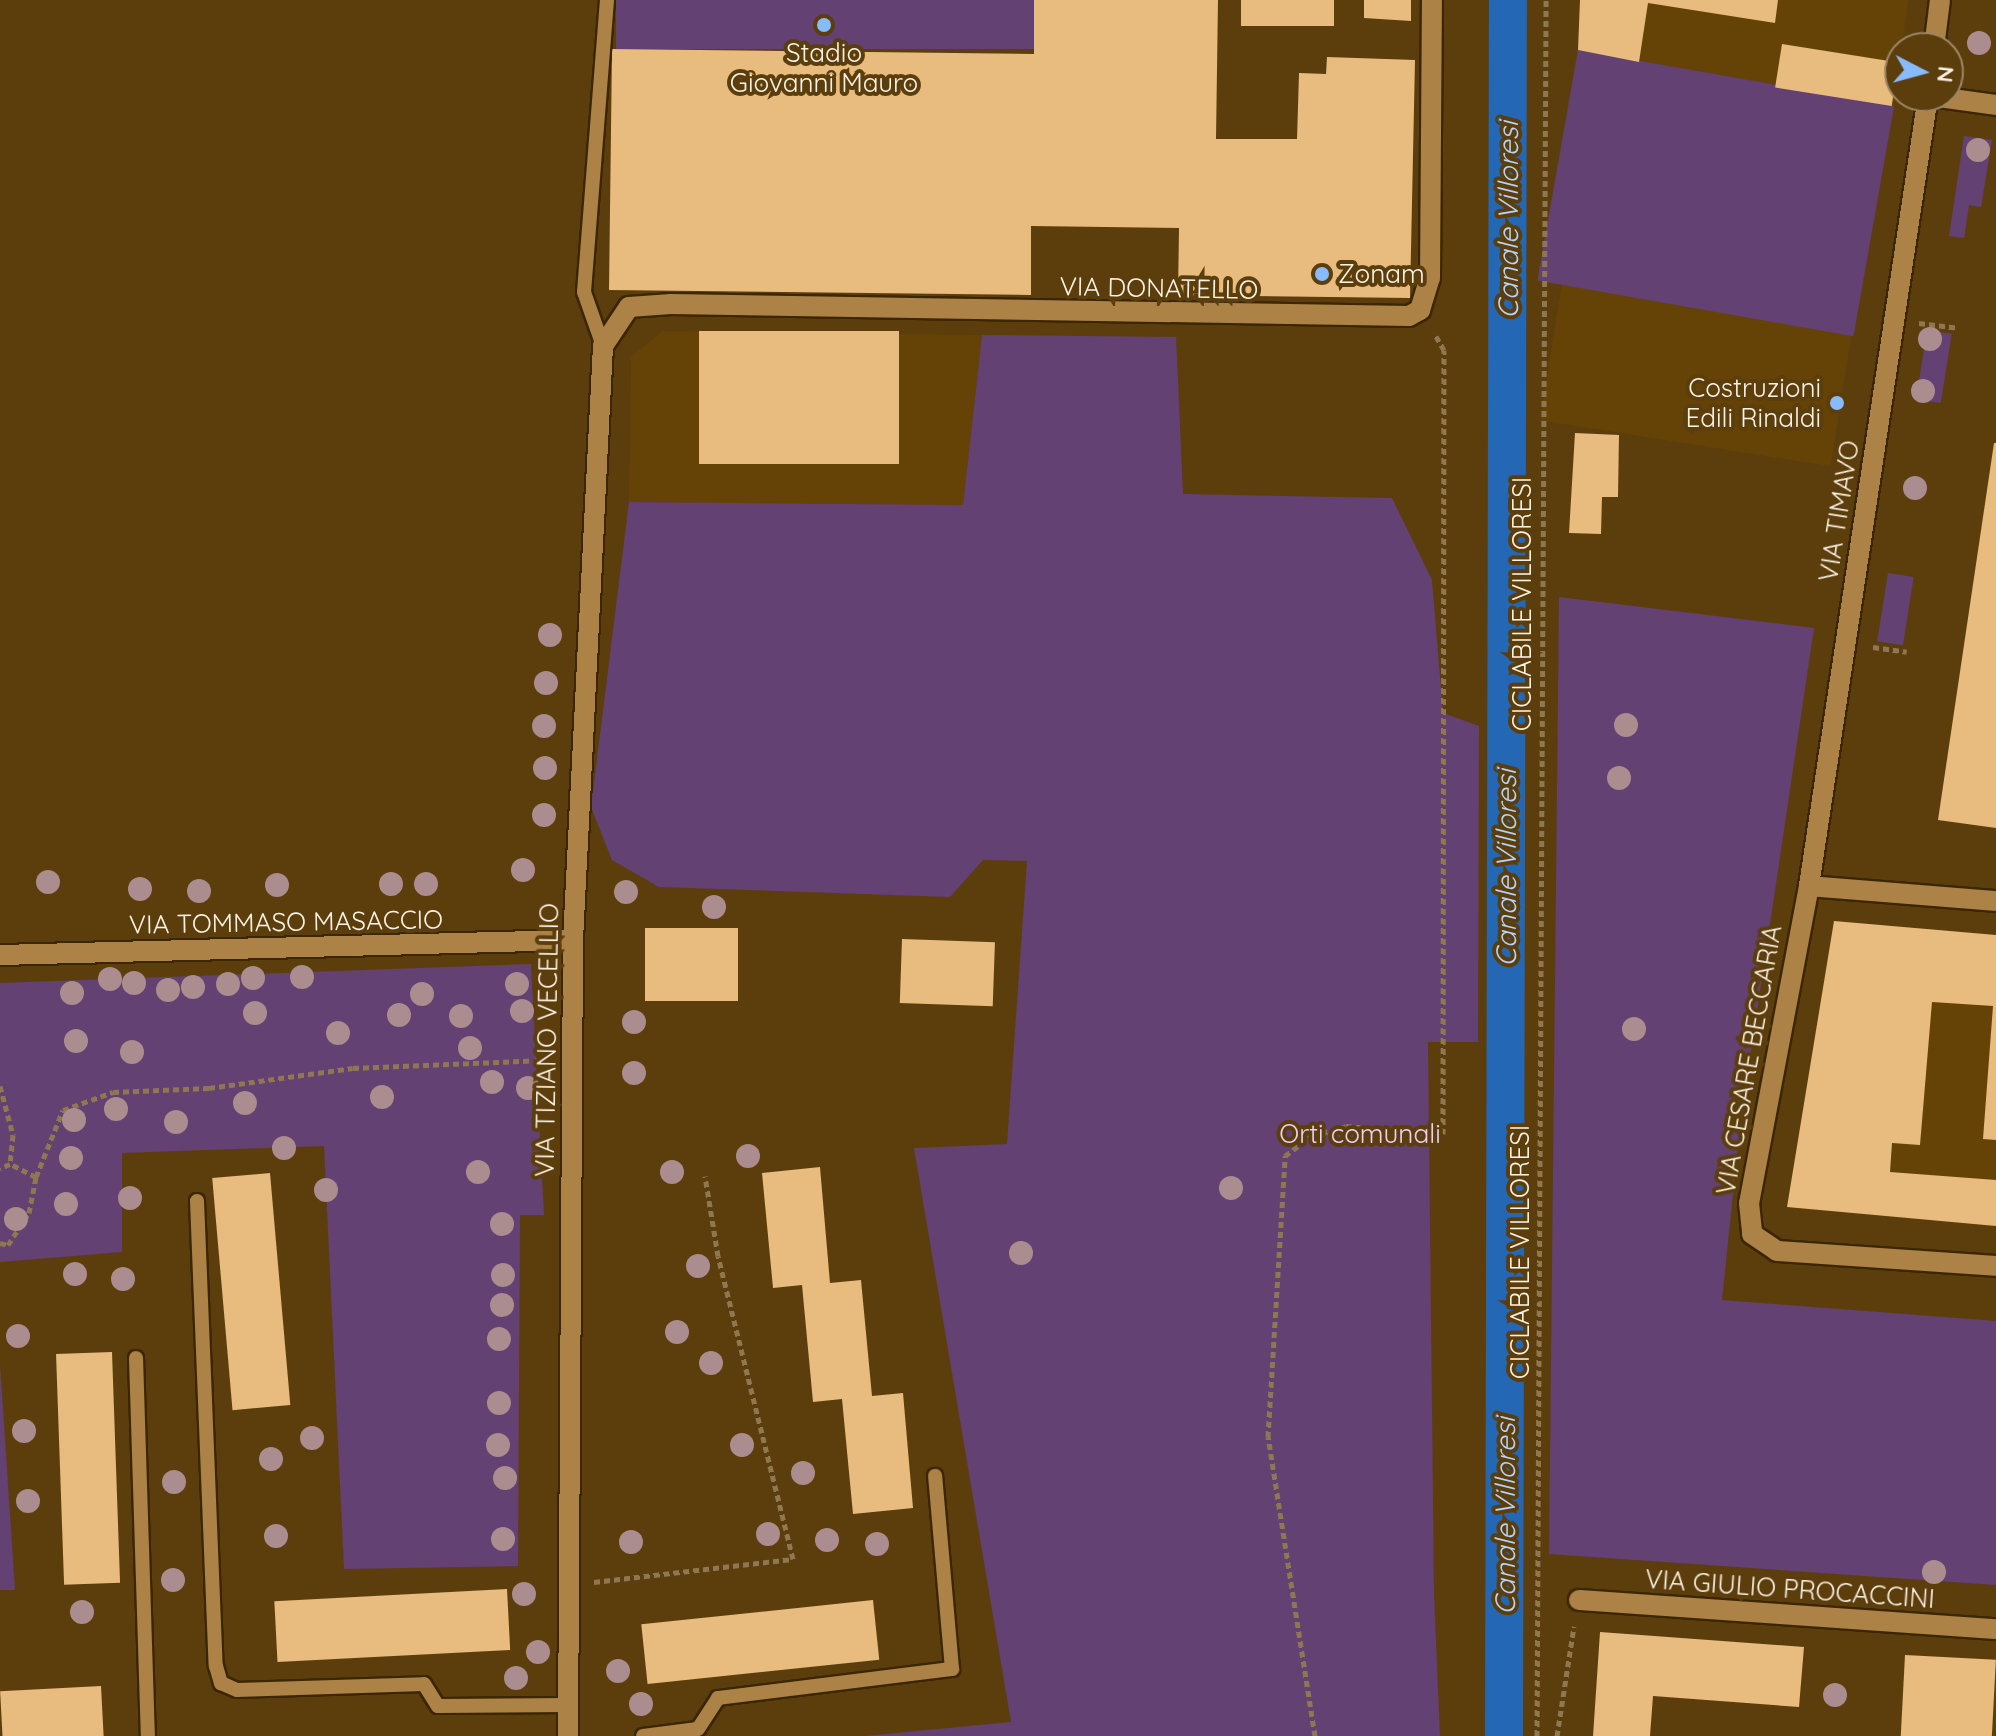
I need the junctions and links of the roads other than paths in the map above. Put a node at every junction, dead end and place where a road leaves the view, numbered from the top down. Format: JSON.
{"nodes":[{"id":1,"x":607,"y":0,"type":"edge"},
{"id":2,"x":1432,"y":0,"type":"edge"},
{"id":3,"x":1940,"y":0,"type":"edge"},
{"id":4,"x":1936,"y":32,"type":"edge"},
{"id":5,"x":1964,"y":101,"type":"edge"},
{"id":6,"x":1996,"y":105,"type":"edge"},
{"id":7,"x":1927,"y":112,"type":"edge"},
{"id":8,"x":603,"y":346,"type":"junction"},
{"id":9,"x":1809,"y":886,"type":"junction"},
{"id":10,"x":1996,"y":901,"type":"edge"},
{"id":11,"x":573,"y":940,"type":"junction"},
{"id":12,"x":0,"y":955,"type":"edge"},
{"id":13,"x":197,"y":1201,"type":"dead end"},
{"id":14,"x":1996,"y":1266,"type":"edge"},
{"id":15,"x":136,"y":1358,"type":"dead end"},
{"id":16,"x":935,"y":1476,"type":"dead end"},
{"id":17,"x":1579,"y":1600,"type":"road end"},
{"id":18,"x":1996,"y":1629,"type":"edge"},
{"id":19,"x":569,"y":1705,"type":"junction"},
{"id":20,"x":148,"y":1736,"type":"edge"},
{"id":21,"x":568,"y":1736,"type":"edge"},
{"id":22,"x":643,"y":1736,"type":"edge"}],
"edges":[{"from":1,"to":8,"type":"lane"},
{"from":2,"to":8,"type":"street","name":"VIA DONATELLO"},
{"from":3,"to":4,"type":"street"},
{"from":5,"to":6,"type":"street"},
{"from":7,"to":9,"type":"street","name":"VIA TIMAVO"},
{"from":8,"to":11,"type":"street","name":"VIA TIZIANO VECELLIO"},
{"from":9,"to":10,"type":"street"},
{"from":9,"to":14,"type":"street","name":"VIA CESARE BECCARIA"},
{"from":11,"to":12,"type":"street","name":"VIA TOMMASO MASACCIO"},
{"from":11,"to":19,"type":"street","name":"VIA TIZIANO VECELLIO"},
{"from":13,"to":19,"type":"lane"},
{"from":15,"to":20,"type":"lane"},
{"from":16,"to":22,"type":"lane"},
{"from":17,"to":18,"type":"street","name":"VIA GIULIO PROCACCINI"},
{"from":19,"to":21,"type":"street","name":"VIA TIZIANO VECELLIO"}]}
